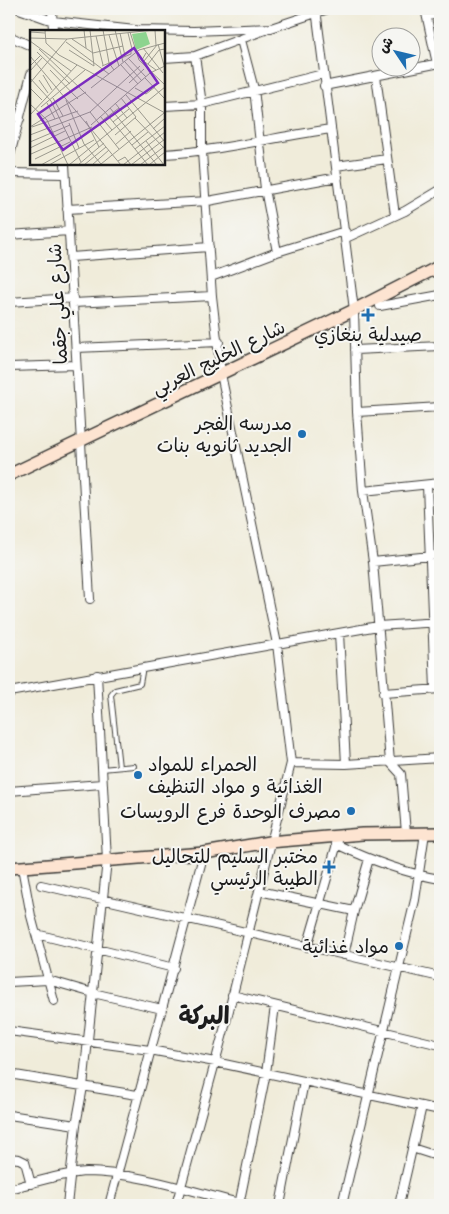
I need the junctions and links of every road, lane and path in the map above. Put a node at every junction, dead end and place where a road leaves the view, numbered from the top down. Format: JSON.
{"nodes":[{"id":1,"x":11,"y":9,"type":"edge"},
{"id":2,"x":19,"y":9,"type":"edge"},
{"id":3,"x":52,"y":9,"type":"edge"},
{"id":4,"x":328,"y":9,"type":"edge"},
{"id":5,"x":315,"y":11,"type":"edge"},
{"id":6,"x":426,"y":12,"type":"edge"},
{"id":7,"x":9,"y":13,"type":"edge"},
{"id":8,"x":440,"y":13,"type":"edge"},
{"id":9,"x":53,"y":21,"type":"junction"},
{"id":10,"x":271,"y":28,"type":"junction"},
{"id":11,"x":52,"y":30,"type":"edge"},
{"id":12,"x":135,"y":30,"type":"edge"},
{"id":13,"x":165,"y":31,"type":"edge"},
{"id":14,"x":9,"y":36,"type":"edge"},
{"id":15,"x":241,"y":40,"type":"junction"},
{"id":16,"x":30,"y":46,"type":"edge"},
{"id":17,"x":195,"y":56,"type":"junction"},
{"id":18,"x":165,"y":58,"type":"edge"},
{"id":19,"x":438,"y":63,"type":"edge"},
{"id":20,"x":422,"y":66,"type":"edge"},
{"id":21,"x":322,"y":74,"type":"junction"},
{"id":22,"x":372,"y":77,"type":"edge"},
{"id":23,"x":30,"y":78,"type":"edge"},
{"id":24,"x":376,"y":78,"type":"edge"},
{"id":25,"x":324,"y":86,"type":"junction"},
{"id":26,"x":254,"y":89,"type":"junction"},
{"id":27,"x":202,"y":104,"type":"junction"},
{"id":28,"x":165,"y":106,"type":"edge"},
{"id":29,"x":9,"y":115,"type":"edge"},
{"id":30,"x":20,"y":119,"type":"junction"},
{"id":31,"x":331,"y":129,"type":"junction"},
{"id":32,"x":260,"y":139,"type":"junction"},
{"id":33,"x":202,"y":152,"type":"junction"},
{"id":34,"x":165,"y":154,"type":"edge"},
{"id":35,"x":9,"y":159,"type":"edge"},
{"id":36,"x":387,"y":159,"type":"junction"},
{"id":37,"x":65,"y":165,"type":"edge"},
{"id":38,"x":336,"y":166,"type":"junction"},
{"id":39,"x":9,"y":172,"type":"edge"},
{"id":40,"x":65,"y":174,"type":"junction"},
{"id":41,"x":338,"y":177,"type":"junction"},
{"id":42,"x":264,"y":189,"type":"junction"},
{"id":43,"x":440,"y":190,"type":"edge"},
{"id":44,"x":208,"y":201,"type":"junction"},
{"id":45,"x":67,"y":209,"type":"junction"},
{"id":46,"x":395,"y":215,"type":"junction"},
{"id":47,"x":69,"y":231,"type":"junction"},
{"id":48,"x":346,"y":234,"type":"junction"},
{"id":49,"x":9,"y":235,"type":"edge"},
{"id":50,"x":209,"y":247,"type":"junction"},
{"id":51,"x":276,"y":252,"type":"junction"},
{"id":52,"x":71,"y":256,"type":"junction"},
{"id":53,"x":440,"y":266,"type":"edge"},
{"id":54,"x":211,"y":277,"type":"junction"},
{"id":55,"x":440,"y":295,"type":"edge"},
{"id":56,"x":212,"y":296,"type":"junction"},
{"id":57,"x":73,"y":300,"type":"junction"},
{"id":58,"x":9,"y":302,"type":"edge"},
{"id":59,"x":380,"y":306,"type":"dead end"},
{"id":60,"x":354,"y":310,"type":"junction"},
{"id":61,"x":219,"y":342,"type":"junction"},
{"id":62,"x":440,"y":346,"type":"edge"},
{"id":63,"x":76,"y":348,"type":"junction"},
{"id":64,"x":355,"y":350,"type":"junction"},
{"id":65,"x":76,"y":365,"type":"junction"},
{"id":66,"x":9,"y":367,"type":"edge"},
{"id":67,"x":221,"y":374,"type":"junction"},
{"id":68,"x":440,"y":407,"type":"edge"},
{"id":69,"x":357,"y":412,"type":"junction"},
{"id":70,"x":440,"y":417,"type":"edge"},
{"id":71,"x":80,"y":443,"type":"junction"},
{"id":72,"x":9,"y":475,"type":"edge"},
{"id":73,"x":440,"y":483,"type":"edge"},
{"id":74,"x":427,"y":485,"type":"junction"},
{"id":75,"x":363,"y":491,"type":"junction"},
{"id":76,"x":440,"y":555,"type":"edge"},
{"id":77,"x":430,"y":556,"type":"junction"},
{"id":78,"x":373,"y":562,"type":"junction"},
{"id":79,"x":90,"y":599,"type":"dead end"},
{"id":80,"x":436,"y":622,"type":"edge"},
{"id":81,"x":378,"y":626,"type":"junction"},
{"id":82,"x":339,"y":633,"type":"junction"},
{"id":83,"x":277,"y":644,"type":"junction"},
{"id":84,"x":143,"y":667,"type":"junction"},
{"id":85,"x":97,"y":675,"type":"junction"},
{"id":86,"x":438,"y":689,"type":"edge"},
{"id":87,"x":9,"y":692,"type":"edge"},
{"id":88,"x":383,"y":693,"type":"junction"},
{"id":89,"x":111,"y":695,"type":"junction"},
{"id":90,"x":98,"y":700,"type":"junction"},
{"id":91,"x":439,"y":760,"type":"edge"},
{"id":92,"x":390,"y":762,"type":"junction"},
{"id":93,"x":291,"y":763,"type":"junction"},
{"id":94,"x":346,"y":764,"type":"junction"},
{"id":95,"x":134,"y":766,"type":"dead end"},
{"id":96,"x":119,"y":767,"type":"junction"},
{"id":97,"x":102,"y":769,"type":"junction"},
{"id":98,"x":102,"y":784,"type":"junction"},
{"id":99,"x":9,"y":791,"type":"edge"},
{"id":100,"x":406,"y":833,"type":"junction"},
{"id":101,"x":425,"y":833,"type":"junction"},
{"id":102,"x":440,"y":833,"type":"edge"},
{"id":103,"x":338,"y":841,"type":"junction"},
{"id":104,"x":269,"y":842,"type":"junction"},
{"id":105,"x":204,"y":853,"type":"junction"},
{"id":106,"x":369,"y":859,"type":"junction"},
{"id":107,"x":107,"y":860,"type":"junction"},
{"id":108,"x":22,"y":867,"type":"junction"},
{"id":109,"x":9,"y":868,"type":"edge"},
{"id":110,"x":420,"y":875,"type":"junction"},
{"id":111,"x":440,"y":878,"type":"edge"},
{"id":112,"x":41,"y":885,"type":"dead end"},
{"id":113,"x":259,"y":891,"type":"junction"},
{"id":114,"x":103,"y":900,"type":"junction"},
{"id":115,"x":319,"y":904,"type":"junction"},
{"id":116,"x":354,"y":911,"type":"junction"},
{"id":117,"x":186,"y":920,"type":"junction"},
{"id":118,"x":248,"y":933,"type":"junction"},
{"id":119,"x":36,"y":934,"type":"junction"},
{"id":120,"x":307,"y":947,"type":"junction"},
{"id":121,"x":99,"y":949,"type":"junction"},
{"id":122,"x":344,"y":955,"type":"junction"},
{"id":123,"x":174,"y":968,"type":"junction"},
{"id":124,"x":440,"y":968,"type":"edge"},
{"id":125,"x":399,"y":969,"type":"junction"},
{"id":126,"x":439,"y":977,"type":"edge"},
{"id":127,"x":48,"y":980,"type":"junction"},
{"id":128,"x":9,"y":982,"type":"edge"},
{"id":129,"x":93,"y":993,"type":"junction"},
{"id":130,"x":232,"y":995,"type":"junction"},
{"id":131,"x":54,"y":1001,"type":"dead end"},
{"id":132,"x":275,"y":1006,"type":"junction"},
{"id":133,"x":162,"y":1009,"type":"junction"},
{"id":134,"x":9,"y":1031,"type":"edge"},
{"id":135,"x":384,"y":1031,"type":"junction"},
{"id":136,"x":88,"y":1042,"type":"junction"},
{"id":137,"x":440,"y":1044,"type":"edge"},
{"id":138,"x":150,"y":1050,"type":"junction"},
{"id":139,"x":215,"y":1062,"type":"junction"},
{"id":140,"x":9,"y":1074,"type":"edge"},
{"id":141,"x":266,"y":1074,"type":"junction"},
{"id":142,"x":304,"y":1082,"type":"junction"},
{"id":143,"x":84,"y":1087,"type":"junction"},
{"id":144,"x":369,"y":1094,"type":"junction"},
{"id":145,"x":137,"y":1095,"type":"junction"},
{"id":146,"x":422,"y":1106,"type":"junction"},
{"id":147,"x":440,"y":1110,"type":"edge"},
{"id":148,"x":9,"y":1115,"type":"edge"},
{"id":149,"x":76,"y":1125,"type":"junction"},
{"id":150,"x":412,"y":1148,"type":"junction"},
{"id":151,"x":440,"y":1157,"type":"edge"},
{"id":152,"x":9,"y":1158,"type":"edge"},
{"id":153,"x":70,"y":1175,"type":"junction"},
{"id":154,"x":117,"y":1175,"type":"junction"},
{"id":155,"x":30,"y":1184,"type":"junction"},
{"id":156,"x":9,"y":1189,"type":"edge"},
{"id":157,"x":179,"y":1189,"type":"junction"},
{"id":158,"x":239,"y":1204,"type":"edge"},
{"id":159,"x":67,"y":1205,"type":"edge"},
{"id":160,"x":109,"y":1205,"type":"edge"},
{"id":161,"x":176,"y":1205,"type":"edge"},
{"id":162,"x":248,"y":1205,"type":"edge"},
{"id":163,"x":280,"y":1205,"type":"edge"},
{"id":164,"x":342,"y":1205,"type":"edge"},
{"id":165,"x":399,"y":1205,"type":"edge"}],
"edges":[{"from":1,"to":7,"type":"street"},
{"from":2,"to":9,"type":"street"},
{"from":3,"to":9,"type":"street"},
{"from":4,"to":5,"type":"street"},
{"from":5,"to":10,"type":"street"},
{"from":5,"to":21,"type":"street"},
{"from":6,"to":8,"type":"street"},
{"from":6,"to":19,"type":"street"},
{"from":9,"to":11,"type":"street"},
{"from":9,"to":12,"type":"street"},
{"from":10,"to":13,"type":"street"},
{"from":10,"to":15,"type":"street"},
{"from":14,"to":16,"type":"street"},
{"from":15,"to":17,"type":"street"},
{"from":15,"to":26,"type":"street"},
{"from":17,"to":18,"type":"street"},
{"from":17,"to":27,"type":"street"},
{"from":19,"to":20,"type":"street"},
{"from":21,"to":25,"type":"street"},
{"from":21,"to":26,"type":"street"},
{"from":22,"to":25,"type":"street"},
{"from":23,"to":30,"type":"street"},
{"from":24,"to":36,"type":"street"},
{"from":25,"to":31,"type":"street"},
{"from":26,"to":27,"type":"street"},
{"from":26,"to":32,"type":"street"},
{"from":27,"to":28,"type":"street"},
{"from":27,"to":33,"type":"street"},
{"from":29,"to":30,"type":"street"},
{"from":30,"to":35,"type":"street"},
{"from":31,"to":32,"type":"street"},
{"from":31,"to":38,"type":"street"},
{"from":32,"to":33,"type":"street"},
{"from":32,"to":42,"type":"street"},
{"from":33,"to":34,"type":"street"},
{"from":33,"to":44,"type":"street"},
{"from":36,"to":38,"type":"street"},
{"from":36,"to":46,"type":"street"},
{"from":37,"to":40,"type":"street","name":"شارع علي جقما"},
{"from":38,"to":41,"type":"street"},
{"from":39,"to":40,"type":"street"},
{"from":40,"to":45,"type":"street","name":"شارع علي جقما"},
{"from":41,"to":42,"type":"street"},
{"from":41,"to":48,"type":"street"},
{"from":42,"to":44,"type":"street"},
{"from":42,"to":51,"type":"street"},
{"from":43,"to":46,"type":"street"},
{"from":44,"to":45,"type":"street"},
{"from":44,"to":50,"type":"street"},
{"from":45,"to":47,"type":"street","name":"شارع علي جقما"},
{"from":46,"to":48,"type":"street"},
{"from":47,"to":49,"type":"street"},
{"from":47,"to":52,"type":"street","name":"شارع علي جقما"},
{"from":48,"to":51,"type":"street"},
{"from":48,"to":60,"type":"street"},
{"from":50,"to":52,"type":"street"},
{"from":50,"to":54,"type":"street"},
{"from":51,"to":54,"type":"street"},
{"from":52,"to":57,"type":"street","name":"شارع علي جقما"},
{"from":53,"to":60,"type":"main road","name":"شارع الخليج العربي"},
{"from":54,"to":56,"type":"street"},
{"from":55,"to":59,"type":"street"},
{"from":56,"to":57,"type":"street"},
{"from":56,"to":61,"type":"street"},
{"from":57,"to":58,"type":"street"},
{"from":57,"to":63,"type":"street","name":"شارع علي جقما"},
{"from":60,"to":64,"type":"street"},
{"from":60,"to":67,"type":"main road","name":"شارع الخليج العربي"},
{"from":61,"to":63,"type":"street"},
{"from":61,"to":67,"type":"street"},
{"from":62,"to":64,"type":"street"},
{"from":63,"to":65,"type":"street","name":"شارع علي جقما"},
{"from":64,"to":69,"type":"street"},
{"from":65,"to":66,"type":"street"},
{"from":65,"to":71,"type":"street","name":"شارع علي جقما"},
{"from":67,"to":71,"type":"main road","name":"شارع الخليج العربي"},
{"from":67,"to":83,"type":"street"},
{"from":68,"to":69,"type":"street"},
{"from":68,"to":70,"type":"street"},
{"from":69,"to":75,"type":"street"},
{"from":71,"to":72,"type":"main road","name":"شارع الخليج العربي"},
{"from":71,"to":79,"type":"street","name":"شارع علي جقما"},
{"from":73,"to":74,"type":"street"},
{"from":74,"to":75,"type":"street"},
{"from":74,"to":77,"type":"street"},
{"from":75,"to":78,"type":"street"},
{"from":76,"to":77,"type":"street"},
{"from":77,"to":78,"type":"street"},
{"from":77,"to":80,"type":"street"},
{"from":78,"to":81,"type":"street"},
{"from":80,"to":81,"type":"street"},
{"from":80,"to":86,"type":"street"},
{"from":81,"to":82,"type":"street"},
{"from":81,"to":88,"type":"street"},
{"from":82,"to":83,"type":"street"},
{"from":82,"to":94,"type":"street"},
{"from":83,"to":84,"type":"street"},
{"from":83,"to":93,"type":"street"},
{"from":84,"to":85,"type":"street"},
{"from":84,"to":89,"type":"lane"},
{"from":85,"to":87,"type":"street"},
{"from":85,"to":90,"type":"street"},
{"from":86,"to":88,"type":"street"},
{"from":88,"to":92,"type":"street"},
{"from":89,"to":90,"type":"lane"},
{"from":89,"to":96,"type":"lane"},
{"from":90,"to":97,"type":"street"},
{"from":91,"to":92,"type":"street"},
{"from":92,"to":94,"type":"street"},
{"from":92,"to":100,"type":"street"},
{"from":93,"to":94,"type":"street"},
{"from":93,"to":104,"type":"street"},
{"from":95,"to":96,"type":"lane"},
{"from":96,"to":97,"type":"lane"},
{"from":97,"to":98,"type":"street"},
{"from":98,"to":99,"type":"street"},
{"from":98,"to":107,"type":"street"},
{"from":100,"to":101,"type":"main road"},
{"from":100,"to":103,"type":"main road"},
{"from":101,"to":102,"type":"main road"},
{"from":101,"to":110,"type":"street"},
{"from":103,"to":104,"type":"main road"},
{"from":103,"to":106,"type":"street"},
{"from":103,"to":115,"type":"street"},
{"from":104,"to":105,"type":"main road"},
{"from":104,"to":113,"type":"street"},
{"from":105,"to":107,"type":"main road"},
{"from":105,"to":117,"type":"street"},
{"from":106,"to":110,"type":"street"},
{"from":106,"to":116,"type":"street"},
{"from":107,"to":108,"type":"main road"},
{"from":107,"to":114,"type":"street"},
{"from":108,"to":109,"type":"main road"},
{"from":108,"to":119,"type":"street"},
{"from":110,"to":111,"type":"street"},
{"from":110,"to":125,"type":"street"},
{"from":112,"to":114,"type":"street"},
{"from":113,"to":115,"type":"street"},
{"from":113,"to":118,"type":"street"},
{"from":114,"to":117,"type":"street"},
{"from":114,"to":121,"type":"street"},
{"from":115,"to":116,"type":"street"},
{"from":115,"to":120,"type":"street"},
{"from":116,"to":122,"type":"street"},
{"from":117,"to":118,"type":"street"},
{"from":117,"to":123,"type":"street"},
{"from":118,"to":120,"type":"street"},
{"from":118,"to":130,"type":"street"},
{"from":119,"to":121,"type":"street"},
{"from":119,"to":127,"type":"street"},
{"from":120,"to":122,"type":"street"},
{"from":121,"to":123,"type":"street"},
{"from":121,"to":129,"type":"street"},
{"from":122,"to":125,"type":"street"},
{"from":123,"to":133,"type":"street"},
{"from":124,"to":126,"type":"street"},
{"from":125,"to":126,"type":"street"},
{"from":125,"to":135,"type":"street"},
{"from":127,"to":128,"type":"street"},
{"from":127,"to":129,"type":"street"},
{"from":127,"to":131,"type":"street"},
{"from":129,"to":133,"type":"street"},
{"from":129,"to":136,"type":"street"},
{"from":130,"to":132,"type":"street"},
{"from":130,"to":139,"type":"street"},
{"from":132,"to":135,"type":"street"},
{"from":132,"to":141,"type":"street"},
{"from":133,"to":138,"type":"street"},
{"from":134,"to":136,"type":"street"},
{"from":135,"to":137,"type":"street"},
{"from":135,"to":144,"type":"street"},
{"from":136,"to":138,"type":"street"},
{"from":136,"to":143,"type":"street"},
{"from":138,"to":139,"type":"street"},
{"from":138,"to":145,"type":"street"},
{"from":139,"to":141,"type":"street"},
{"from":139,"to":157,"type":"street"},
{"from":140,"to":143,"type":"street"},
{"from":141,"to":142,"type":"street"},
{"from":141,"to":158,"type":"street"},
{"from":142,"to":144,"type":"street"},
{"from":142,"to":163,"type":"street"},
{"from":143,"to":145,"type":"street"},
{"from":143,"to":149,"type":"street"},
{"from":144,"to":146,"type":"street"},
{"from":144,"to":164,"type":"street"},
{"from":145,"to":154,"type":"street"},
{"from":146,"to":147,"type":"street"},
{"from":146,"to":150,"type":"street"},
{"from":148,"to":149,"type":"street"},
{"from":149,"to":153,"type":"street"},
{"from":150,"to":151,"type":"street"},
{"from":150,"to":165,"type":"street"},
{"from":152,"to":155,"type":"street"},
{"from":153,"to":154,"type":"street"},
{"from":153,"to":155,"type":"street"},
{"from":153,"to":159,"type":"street"},
{"from":154,"to":157,"type":"street"},
{"from":154,"to":160,"type":"street"},
{"from":155,"to":156,"type":"street"},
{"from":157,"to":158,"type":"street"},
{"from":157,"to":161,"type":"street"},
{"from":158,"to":162,"type":"street"}]}
